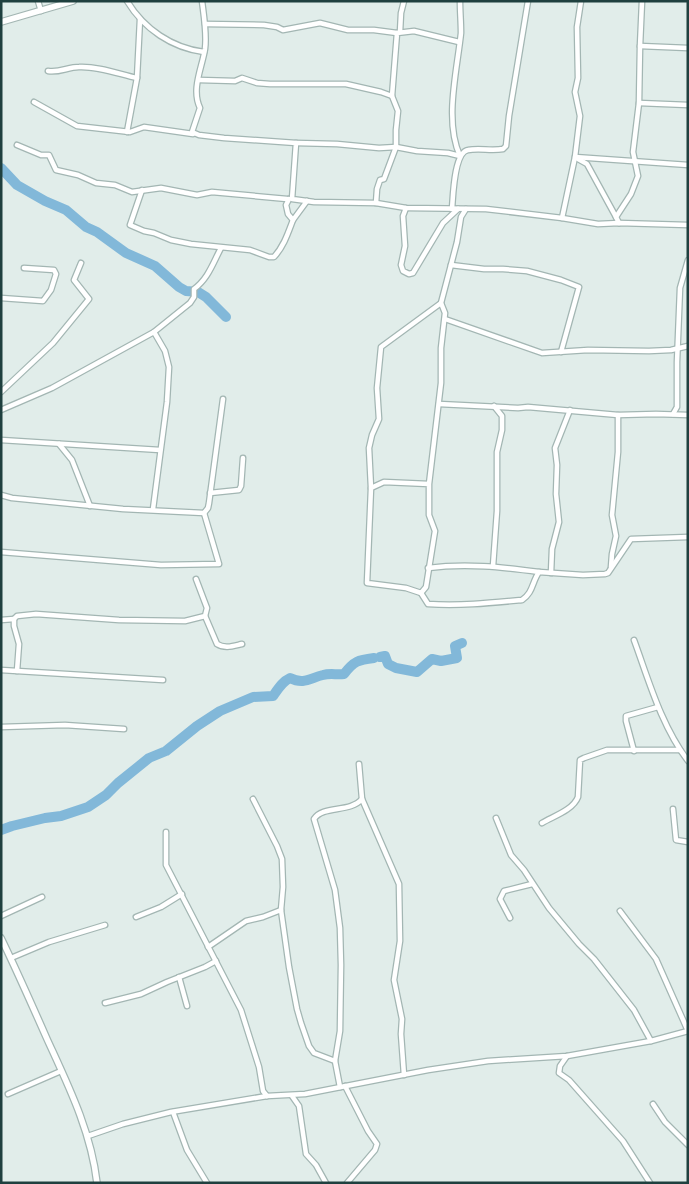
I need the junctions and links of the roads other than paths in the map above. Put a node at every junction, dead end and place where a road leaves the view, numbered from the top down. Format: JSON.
{"nodes":[{"id":1,"x":38,"y":1,"type":"edge"},
{"id":2,"x":72,"y":1,"type":"edge"},
{"id":3,"x":127,"y":1,"type":"edge"},
{"id":4,"x":202,"y":1,"type":"edge"},
{"id":5,"x":404,"y":1,"type":"edge"},
{"id":6,"x":460,"y":1,"type":"edge"},
{"id":7,"x":528,"y":1,"type":"edge"},
{"id":8,"x":581,"y":1,"type":"edge"},
{"id":9,"x":642,"y":1,"type":"edge"},
{"id":10,"x":42,"y":11,"type":"junction"},
{"id":11,"x":140,"y":19,"type":"junction"},
{"id":12,"x":1,"y":22,"type":"edge"},
{"id":13,"x":204,"y":24,"type":"junction"},
{"id":14,"x":398,"y":32,"type":"junction"},
{"id":15,"x":459,"y":42,"type":"junction"},
{"id":16,"x":640,"y":46,"type":"junction"},
{"id":17,"x":688,"y":48,"type":"edge"},
{"id":18,"x":204,"y":52,"type":"junction"},
{"id":19,"x":48,"y":71,"type":"dead end"},
{"id":20,"x":137,"y":78,"type":"junction"},
{"id":21,"x":199,"y":80,"type":"junction"},
{"id":22,"x":392,"y":96,"type":"junction"},
{"id":23,"x":34,"y":102,"type":"dead end"},
{"id":24,"x":639,"y":103,"type":"junction"},
{"id":25,"x":688,"y":105,"type":"edge"},
{"id":26,"x":127,"y":132,"type":"junction"},
{"id":27,"x":193,"y":134,"type":"junction"},
{"id":28,"x":296,"y":143,"type":"junction"},
{"id":29,"x":17,"y":145,"type":"dead end"},
{"id":30,"x":396,"y":147,"type":"junction"},
{"id":31,"x":460,"y":156,"type":"junction"},
{"id":32,"x":575,"y":157,"type":"junction"},
{"id":33,"x":635,"y":162,"type":"junction"},
{"id":34,"x":688,"y":165,"type":"edge"},
{"id":35,"x":142,"y":190,"type":"junction"},
{"id":36,"x":290,"y":199,"type":"junction"},
{"id":37,"x":306,"y":202,"type":"junction"},
{"id":38,"x":376,"y":203,"type":"junction"},
{"id":39,"x":406,"y":208,"type":"junction"},
{"id":40,"x":452,"y":209,"type":"junction"},
{"id":41,"x":458,"y":209,"type":"junction"},
{"id":42,"x":466,"y":209,"type":"junction"},
{"id":43,"x":616,"y":217,"type":"junction"},
{"id":44,"x":562,"y":218,"type":"junction"},
{"id":45,"x":293,"y":220,"type":"junction"},
{"id":46,"x":619,"y":223,"type":"junction"},
{"id":47,"x":688,"y":225,"type":"edge"},
{"id":48,"x":222,"y":248,"type":"junction"},
{"id":49,"x":688,"y":260,"type":"edge"},
{"id":50,"x":80,"y":263,"type":"dead end"},
{"id":51,"x":451,"y":265,"type":"junction"},
{"id":52,"x":24,"y":268,"type":"dead end"},
{"id":53,"x":685,"y":281,"type":"edge"},
{"id":54,"x":1,"y":298,"type":"edge"},
{"id":55,"x":441,"y":303,"type":"junction"},
{"id":56,"x":445,"y":319,"type":"junction"},
{"id":57,"x":154,"y":332,"type":"junction"},
{"id":58,"x":688,"y":346,"type":"edge"},
{"id":59,"x":678,"y":348,"type":"junction"},
{"id":60,"x":561,"y":352,"type":"junction"},
{"id":61,"x":1,"y":392,"type":"edge"},
{"id":62,"x":223,"y":399,"type":"dead end"},
{"id":63,"x":439,"y":404,"type":"junction"},
{"id":64,"x":494,"y":406,"type":"junction"},
{"id":65,"x":677,"y":407,"type":"junction"},
{"id":66,"x":510,"y":408,"type":"junction"},
{"id":67,"x":1,"y":410,"type":"edge"},
{"id":68,"x":570,"y":410,"type":"junction"},
{"id":69,"x":672,"y":414,"type":"junction"},
{"id":70,"x":618,"y":415,"type":"junction"},
{"id":71,"x":686,"y":415,"type":"edge"},
{"id":72,"x":502,"y":416,"type":"junction"},
{"id":73,"x":1,"y":440,"type":"edge"},
{"id":74,"x":59,"y":444,"type":"junction"},
{"id":75,"x":160,"y":450,"type":"junction"},
{"id":76,"x":243,"y":458,"type":"dead end"},
{"id":77,"x":428,"y":484,"type":"junction"},
{"id":78,"x":371,"y":488,"type":"junction"},
{"id":79,"x":210,"y":493,"type":"junction"},
{"id":80,"x":1,"y":495,"type":"edge"},
{"id":81,"x":90,"y":506,"type":"junction"},
{"id":82,"x":153,"y":509,"type":"junction"},
{"id":83,"x":204,"y":513,"type":"junction"},
{"id":84,"x":688,"y":536,"type":"edge"},
{"id":85,"x":1,"y":552,"type":"edge"},
{"id":86,"x":493,"y":566,"type":"junction"},
{"id":87,"x":428,"y":568,"type":"junction"},
{"id":88,"x":611,"y":569,"type":"junction"},
{"id":89,"x":539,"y":572,"type":"junction"},
{"id":90,"x":551,"y":572,"type":"junction"},
{"id":91,"x":196,"y":579,"type":"dead end"},
{"id":92,"x":421,"y":593,"type":"junction"},
{"id":93,"x":205,"y":616,"type":"junction"},
{"id":94,"x":14,"y":619,"type":"junction"},
{"id":95,"x":1,"y":620,"type":"edge"},
{"id":96,"x":634,"y":640,"type":"dead end"},
{"id":97,"x":242,"y":644,"type":"dead end"},
{"id":98,"x":2,"y":670,"type":"edge"},
{"id":99,"x":18,"y":671,"type":"junction"},
{"id":100,"x":1,"y":675,"type":"edge"},
{"id":101,"x":163,"y":680,"type":"dead end"},
{"id":102,"x":658,"y":707,"type":"junction"},
{"id":103,"x":1,"y":727,"type":"edge"},
{"id":104,"x":124,"y":729,"type":"dead end"},
{"id":105,"x":634,"y":750,"type":"junction"},
{"id":106,"x":680,"y":750,"type":"junction"},
{"id":107,"x":688,"y":761,"type":"edge"},
{"id":108,"x":359,"y":764,"type":"dead end"},
{"id":109,"x":362,"y":798,"type":"junction"},
{"id":110,"x":253,"y":799,"type":"dead end"},
{"id":111,"x":673,"y":809,"type":"dead end"},
{"id":112,"x":496,"y":818,"type":"dead end"},
{"id":113,"x":542,"y":823,"type":"dead end"},
{"id":114,"x":166,"y":832,"type":"dead end"},
{"id":115,"x":688,"y":842,"type":"edge"},
{"id":116,"x":532,"y":884,"type":"junction"},
{"id":117,"x":182,"y":894,"type":"junction"},
{"id":118,"x":42,"y":897,"type":"dead end"},
{"id":119,"x":281,"y":910,"type":"junction"},
{"id":120,"x":620,"y":911,"type":"dead end"},
{"id":121,"x":1,"y":916,"type":"edge"},
{"id":122,"x":136,"y":917,"type":"dead end"},
{"id":123,"x":510,"y":918,"type":"dead end"},
{"id":124,"x":105,"y":925,"type":"dead end"},
{"id":125,"x":1,"y":938,"type":"edge"},
{"id":126,"x":208,"y":947,"type":"junction"},
{"id":127,"x":11,"y":958,"type":"junction"},
{"id":128,"x":216,"y":961,"type":"junction"},
{"id":129,"x":179,"y":977,"type":"junction"},
{"id":130,"x":105,"y":1003,"type":"dead end"},
{"id":131,"x":187,"y":1006,"type":"dead end"},
{"id":132,"x":688,"y":1031,"type":"edge"},
{"id":133,"x":651,"y":1041,"type":"junction"},
{"id":134,"x":567,"y":1056,"type":"junction"},
{"id":135,"x":334,"y":1061,"type":"junction"},
{"id":136,"x":62,"y":1071,"type":"junction"},
{"id":137,"x":404,"y":1075,"type":"junction"},
{"id":138,"x":343,"y":1086,"type":"junction"},
{"id":139,"x":8,"y":1094,"type":"dead end"},
{"id":140,"x":267,"y":1096,"type":"junction"},
{"id":141,"x":292,"y":1096,"type":"junction"},
{"id":142,"x":653,"y":1104,"type":"dead end"},
{"id":143,"x":173,"y":1112,"type":"junction"},
{"id":144,"x":88,"y":1136,"type":"junction"},
{"id":145,"x":688,"y":1145,"type":"edge"},
{"id":146,"x":97,"y":1183,"type":"edge"},
{"id":147,"x":206,"y":1183,"type":"edge"},
{"id":148,"x":326,"y":1183,"type":"edge"},
{"id":149,"x":347,"y":1183,"type":"edge"},
{"id":150,"x":650,"y":1183,"type":"edge"}],
"edges":[{"from":1,"to":10,"type":"street"},
{"from":2,"to":10,"type":"street"},
{"from":3,"to":11,"type":"street"},
{"from":4,"to":13,"type":"street"},
{"from":5,"to":14,"type":"street"},
{"from":6,"to":15,"type":"street"},
{"from":7,"to":31,"type":"street"},
{"from":8,"to":32,"type":"street"},
{"from":9,"to":16,"type":"street"},
{"from":10,"to":12,"type":"street"},
{"from":11,"to":18,"type":"street"},
{"from":11,"to":20,"type":"street"},
{"from":13,"to":14,"type":"street"},
{"from":13,"to":18,"type":"street"},
{"from":14,"to":15,"type":"street"},
{"from":14,"to":22,"type":"street"},
{"from":15,"to":31,"type":"street"},
{"from":16,"to":17,"type":"street"},
{"from":16,"to":24,"type":"street"},
{"from":18,"to":21,"type":"street"},
{"from":19,"to":20,"type":"street"},
{"from":20,"to":26,"type":"street"},
{"from":21,"to":22,"type":"street"},
{"from":21,"to":27,"type":"street"},
{"from":22,"to":30,"type":"street"},
{"from":23,"to":26,"type":"street"},
{"from":24,"to":25,"type":"street"},
{"from":24,"to":33,"type":"street"},
{"from":26,"to":27,"type":"street"},
{"from":27,"to":28,"type":"street"},
{"from":28,"to":30,"type":"street"},
{"from":28,"to":36,"type":"street"},
{"from":29,"to":35,"type":"street"},
{"from":30,"to":31,"type":"street"},
{"from":30,"to":38,"type":"street"},
{"from":31,"to":40,"type":"street"},
{"from":32,"to":33,"type":"street"},
{"from":32,"to":43,"type":"street"},
{"from":32,"to":44,"type":"street"},
{"from":33,"to":34,"type":"street"},
{"from":33,"to":43,"type":"street"},
{"from":35,"to":36,"type":"street"},
{"from":35,"to":48,"type":"street"},
{"from":36,"to":37,"type":"street"},
{"from":36,"to":45,"type":"street"},
{"from":37,"to":38,"type":"street"},
{"from":37,"to":45,"type":"street"},
{"from":38,"to":39,"type":"street"},
{"from":39,"to":40,"type":"street"},
{"from":39,"to":41,"type":"street"},
{"from":40,"to":41,"type":"street"},
{"from":41,"to":42,"type":"street"},
{"from":42,"to":44,"type":"street"},
{"from":42,"to":51,"type":"street"},
{"from":43,"to":46,"type":"street"},
{"from":44,"to":46,"type":"street"},
{"from":45,"to":48,"type":"street"},
{"from":46,"to":47,"type":"street"},
{"from":48,"to":57,"type":"street"},
{"from":49,"to":53,"type":"street"},
{"from":50,"to":61,"type":"street"},
{"from":51,"to":55,"type":"street"},
{"from":51,"to":60,"type":"street"},
{"from":52,"to":54,"type":"street"},
{"from":53,"to":59,"type":"street"},
{"from":55,"to":56,"type":"street"},
{"from":55,"to":78,"type":"street"},
{"from":56,"to":60,"type":"street"},
{"from":56,"to":63,"type":"street"},
{"from":57,"to":67,"type":"street"},
{"from":57,"to":75,"type":"street"},
{"from":58,"to":59,"type":"street"},
{"from":59,"to":60,"type":"street"},
{"from":59,"to":65,"type":"street"},
{"from":62,"to":79,"type":"street"},
{"from":63,"to":64,"type":"street"},
{"from":63,"to":77,"type":"street"},
{"from":64,"to":66,"type":"street"},
{"from":64,"to":72,"type":"street"},
{"from":65,"to":69,"type":"street"},
{"from":65,"to":71,"type":"street"},
{"from":66,"to":68,"type":"street"},
{"from":66,"to":72,"type":"street"},
{"from":68,"to":70,"type":"street"},
{"from":68,"to":90,"type":"street"},
{"from":69,"to":70,"type":"street"},
{"from":69,"to":71,"type":"street"},
{"from":70,"to":88,"type":"street"},
{"from":72,"to":86,"type":"street"},
{"from":73,"to":74,"type":"street"},
{"from":74,"to":75,"type":"street"},
{"from":74,"to":81,"type":"street"},
{"from":75,"to":82,"type":"street"},
{"from":76,"to":79,"type":"street"},
{"from":77,"to":78,"type":"street"},
{"from":77,"to":87,"type":"street"},
{"from":78,"to":92,"type":"street"},
{"from":79,"to":83,"type":"street"},
{"from":80,"to":81,"type":"street"},
{"from":81,"to":82,"type":"street"},
{"from":82,"to":83,"type":"street"},
{"from":83,"to":85,"type":"street"},
{"from":84,"to":88,"type":"street"},
{"from":86,"to":87,"type":"street"},
{"from":86,"to":89,"type":"street"},
{"from":87,"to":92,"type":"street"},
{"from":88,"to":90,"type":"street"},
{"from":89,"to":90,"type":"street"},
{"from":89,"to":92,"type":"street"},
{"from":91,"to":93,"type":"street"},
{"from":93,"to":94,"type":"street"},
{"from":93,"to":97,"type":"street"},
{"from":94,"to":95,"type":"street"},
{"from":94,"to":99,"type":"street"},
{"from":96,"to":102,"type":"street"},
{"from":98,"to":99,"type":"street"},
{"from":98,"to":100,"type":"street"},
{"from":99,"to":101,"type":"street"},
{"from":102,"to":105,"type":"street"},
{"from":102,"to":106,"type":"street"},
{"from":103,"to":104,"type":"street"},
{"from":105,"to":106,"type":"street"},
{"from":105,"to":113,"type":"street"},
{"from":106,"to":107,"type":"street"},
{"from":108,"to":109,"type":"street"},
{"from":109,"to":135,"type":"street"},
{"from":109,"to":137,"type":"street"},
{"from":110,"to":119,"type":"street"},
{"from":111,"to":115,"type":"street"},
{"from":112,"to":116,"type":"street"},
{"from":114,"to":117,"type":"street"},
{"from":116,"to":123,"type":"street"},
{"from":116,"to":133,"type":"street"},
{"from":117,"to":122,"type":"street"},
{"from":117,"to":126,"type":"street"},
{"from":118,"to":121,"type":"street"},
{"from":119,"to":126,"type":"street"},
{"from":119,"to":135,"type":"street"},
{"from":120,"to":132,"type":"street"},
{"from":124,"to":127,"type":"street"},
{"from":125,"to":127,"type":"street"},
{"from":126,"to":128,"type":"street"},
{"from":127,"to":136,"type":"street"},
{"from":128,"to":129,"type":"street"},
{"from":128,"to":140,"type":"street"},
{"from":129,"to":130,"type":"street"},
{"from":129,"to":131,"type":"street"},
{"from":132,"to":133,"type":"street"},
{"from":133,"to":134,"type":"street"},
{"from":134,"to":137,"type":"street"},
{"from":134,"to":150,"type":"street"},
{"from":135,"to":138,"type":"street"},
{"from":136,"to":139,"type":"street"},
{"from":136,"to":144,"type":"street"},
{"from":137,"to":138,"type":"street"},
{"from":138,"to":141,"type":"street"},
{"from":138,"to":149,"type":"street"},
{"from":140,"to":141,"type":"street"},
{"from":140,"to":143,"type":"street"},
{"from":141,"to":148,"type":"street"},
{"from":142,"to":145,"type":"street"},
{"from":143,"to":144,"type":"street"},
{"from":143,"to":147,"type":"street"},
{"from":144,"to":146,"type":"street"}]}
